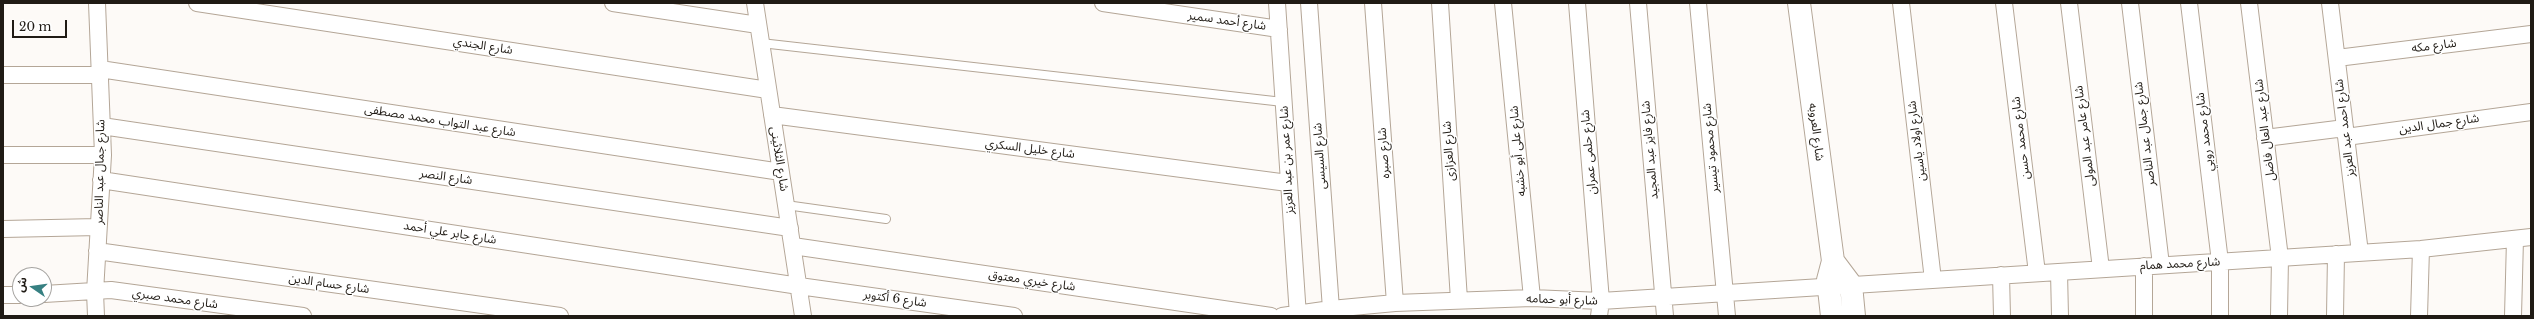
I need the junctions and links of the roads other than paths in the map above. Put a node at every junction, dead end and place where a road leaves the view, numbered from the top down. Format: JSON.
{"nodes":[{"id":1,"x":97,"y":3,"type":"edge"},
{"id":2,"x":197,"y":3,"type":"edge"},
{"id":3,"x":613,"y":3,"type":"edge"},
{"id":4,"x":755,"y":3,"type":"edge"},
{"id":5,"x":1103,"y":3,"type":"edge"},
{"id":6,"x":1277,"y":3,"type":"edge"},
{"id":7,"x":1309,"y":3,"type":"edge"},
{"id":8,"x":1373,"y":3,"type":"edge"},
{"id":9,"x":1440,"y":3,"type":"edge"},
{"id":10,"x":1503,"y":3,"type":"edge"},
{"id":11,"x":1577,"y":3,"type":"edge"},
{"id":12,"x":1638,"y":3,"type":"edge"},
{"id":13,"x":1698,"y":3,"type":"edge"},
{"id":14,"x":1799,"y":3,"type":"edge"},
{"id":15,"x":1900,"y":3,"type":"edge"},
{"id":16,"x":2004,"y":3,"type":"edge"},
{"id":17,"x":2069,"y":3,"type":"edge"},
{"id":18,"x":2130,"y":3,"type":"edge"},
{"id":19,"x":2189,"y":3,"type":"edge"},
{"id":20,"x":2249,"y":3,"type":"edge"},
{"id":21,"x":2330,"y":3,"type":"edge"},
{"id":22,"x":758,"y":25,"type":"junction"},
{"id":23,"x":1279,"y":29,"type":"junction"},
{"id":24,"x":2531,"y":34,"type":"edge"},
{"id":25,"x":761,"y":43,"type":"junction"},
{"id":26,"x":2337,"y":58,"type":"junction"},
{"id":27,"x":100,"y":72,"type":"junction"},
{"id":28,"x":3,"y":75,"type":"edge"},
{"id":29,"x":768,"y":90,"type":"junction"},
{"id":30,"x":1283,"y":102,"type":"junction"},
{"id":31,"x":2531,"y":112,"type":"edge"},
{"id":32,"x":772,"y":115,"type":"junction"},
{"id":33,"x":102,"y":126,"type":"junction"},
{"id":34,"x":2346,"y":132,"type":"junction"},
{"id":35,"x":2265,"y":138,"type":"junction"},
{"id":36,"x":3,"y":155,"type":"edge"},
{"id":37,"x":103,"y":155,"type":"junction"},
{"id":38,"x":781,"y":172,"type":"junction"},
{"id":39,"x":101,"y":180,"type":"junction"},
{"id":40,"x":1288,"y":183,"type":"junction"},
{"id":41,"x":786,"y":205,"type":"junction"},
{"id":42,"x":886,"y":219,"type":"dead end"},
{"id":43,"x":98,"y":227,"type":"junction"},
{"id":44,"x":790,"y":228,"type":"junction"},
{"id":45,"x":3,"y":229,"type":"edge"},
{"id":46,"x":2523,"y":238,"type":"edge"},
{"id":47,"x":793,"y":246,"type":"junction"},
{"id":48,"x":2421,"y":249,"type":"junction"},
{"id":49,"x":97,"y":251,"type":"junction"},
{"id":50,"x":2360,"y":253,"type":"junction"},
{"id":51,"x":2336,"y":254,"type":"junction"},
{"id":52,"x":2280,"y":258,"type":"junction"},
{"id":53,"x":1833,"y":261,"type":"junction"},
{"id":54,"x":2220,"y":262,"type":"junction"},
{"id":55,"x":2160,"y":265,"type":"junction"},
{"id":56,"x":2144,"y":266,"type":"junction"},
{"id":57,"x":2101,"y":269,"type":"junction"},
{"id":58,"x":2059,"y":272,"type":"junction"},
{"id":59,"x":2037,"y":273,"type":"junction"},
{"id":60,"x":2001,"y":276,"type":"junction"},
{"id":61,"x":1932,"y":280,"type":"junction"},
{"id":62,"x":1851,"y":285,"type":"junction"},
{"id":63,"x":799,"y":286,"type":"junction"},
{"id":64,"x":1828,"y":286,"type":"junction"},
{"id":65,"x":95,"y":292,"type":"junction"},
{"id":66,"x":52,"y":294,"type":"edge"},
{"id":67,"x":1724,"y":294,"type":"junction"},
{"id":68,"x":1663,"y":296,"type":"junction"},
{"id":69,"x":1532,"y":298,"type":"junction"},
{"id":70,"x":1459,"y":300,"type":"junction"},
{"id":71,"x":1395,"y":303,"type":"junction"},
{"id":72,"x":1331,"y":309,"type":"junction"},
{"id":73,"x":1600,"y":309,"type":"edge"},
{"id":74,"x":1292,"y":315,"type":"edge"},
{"id":75,"x":96,"y":316,"type":"edge"},
{"id":76,"x":303,"y":316,"type":"edge"},
{"id":77,"x":560,"y":316,"type":"edge"},
{"id":78,"x":803,"y":316,"type":"edge"},
{"id":79,"x":1014,"y":316,"type":"edge"},
{"id":80,"x":1271,"y":316,"type":"edge"},
{"id":81,"x":1665,"y":316,"type":"edge"},
{"id":82,"x":1727,"y":316,"type":"edge"},
{"id":83,"x":1832,"y":316,"type":"edge"},
{"id":84,"x":1854,"y":316,"type":"edge"},
{"id":85,"x":2002,"y":316,"type":"edge"},
{"id":86,"x":2060,"y":316,"type":"edge"},
{"id":87,"x":2144,"y":316,"type":"edge"},
{"id":88,"x":2220,"y":316,"type":"edge"},
{"id":89,"x":2279,"y":316,"type":"edge"},
{"id":90,"x":2334,"y":316,"type":"edge"},
{"id":91,"x":2419,"y":316,"type":"edge"},
{"id":92,"x":2514,"y":316,"type":"edge"}],
"edges":[{"from":1,"to":27,"type":"street","name":"شارع جمال عبد الناصر"},
{"from":2,"to":29,"type":"street","name":"شارع الجندي"},
{"from":3,"to":22,"type":"street"},
{"from":4,"to":22,"type":"street","name":"شارع الثلاثينى"},
{"from":5,"to":23,"type":"street","name":"شارع أحمد سمير"},
{"from":6,"to":23,"type":"street","name":"شارع عمر بن عبد العزيز"},
{"from":7,"to":72,"type":"street","name":"شارع السيسى"},
{"from":8,"to":71,"type":"street","name":"شارع صبره"},
{"from":9,"to":70,"type":"street","name":"شارع العزازى"},
{"from":10,"to":69,"type":"street","name":"شارع على أبو خشبه"},
{"from":11,"to":73,"type":"street","name":"شارع حلمى عمران"},
{"from":12,"to":68,"type":"street","name":"شارع فايز عبد المجيد"},
{"from":13,"to":67,"type":"street","name":"شارع محمود تيسير"},
{"from":14,"to":53,"type":"street","name":"شارع العروبه"},
{"from":15,"to":61,"type":"street","name":"شارع اولاد ياسين"},
{"from":16,"to":59,"type":"street","name":"شارع محمد حسن"},
{"from":17,"to":57,"type":"street","name":"شارع عامر عبد المولى"},
{"from":18,"to":55,"type":"street","name":"شارع جمال عبد الناصر"},
{"from":19,"to":54,"type":"street","name":"شارع محمد روبي"},
{"from":20,"to":35,"type":"street","name":"شارع عبد العال فاضل"},
{"from":21,"to":26,"type":"street","name":"شارع احمد عبد العزيز"},
{"from":22,"to":25,"type":"street","name":"شارع الثلاثينى"},
{"from":23,"to":30,"type":"street","name":"شارع عمر بن عبد العزيز"},
{"from":24,"to":26,"type":"street","name":"شارع مكه"},
{"from":25,"to":29,"type":"street","name":"شارع الثلاثينى"},
{"from":25,"to":30,"type":"lane"},
{"from":26,"to":34,"type":"street","name":"شارع احمد عبد العزيز"},
{"from":27,"to":28,"type":"street","name":"شارع عبد التواب محمد مصطفى"},
{"from":27,"to":33,"type":"street","name":"شارع جمال عبد الناصر"},
{"from":27,"to":38,"type":"street","name":"شارع عبد التواب محمد مصطفى"},
{"from":29,"to":32,"type":"street","name":"شارع الثلاثينى"},
{"from":30,"to":40,"type":"street","name":"شارع عمر بن عبد العزيز"},
{"from":31,"to":34,"type":"street","name":"شارع جمال الدين"},
{"from":32,"to":38,"type":"street","name":"شارع الثلاثينى"},
{"from":32,"to":40,"type":"street","name":"شارع خليل السكري"},
{"from":33,"to":37,"type":"street","name":"شارع جمال عبد الناصر"},
{"from":33,"to":44,"type":"street","name":"شارع النصر"},
{"from":34,"to":35,"type":"street","name":"شارع جمال الدين"},
{"from":34,"to":50,"type":"street","name":"شارع احمد عبد العزيز"},
{"from":35,"to":52,"type":"street","name":"شارع عبد العال فاضل"},
{"from":36,"to":37,"type":"street"},
{"from":37,"to":39,"type":"street","name":"شارع جمال عبد الناصر"},
{"from":38,"to":41,"type":"street","name":"شارع الثلاثينى"},
{"from":39,"to":43,"type":"street","name":"شارع جمال عبد الناصر"},
{"from":39,"to":63,"type":"street","name":"شارع جابر علي أحمد"},
{"from":40,"to":74,"type":"street","name":"شارع عمر بن عبد العزيز"},
{"from":41,"to":42,"type":"lane"},
{"from":41,"to":44,"type":"street","name":"شارع الثلاثينى"},
{"from":43,"to":45,"type":"street"},
{"from":43,"to":49,"type":"street","name":"شارع جمال عبد الناصر"},
{"from":44,"to":47,"type":"street","name":"شارع الثلاثينى"},
{"from":46,"to":48,"type":"street","name":"شارع محمد همام"},
{"from":46,"to":92,"type":"street"},
{"from":47,"to":63,"type":"street","name":"شارع الثلاثينى"},
{"from":47,"to":80,"type":"street","name":"شارع خيري معتوق"},
{"from":48,"to":50,"type":"street","name":"شارع محمد همام"},
{"from":48,"to":91,"type":"street"},
{"from":49,"to":65,"type":"street","name":"شارع جمال عبد الناصر"},
{"from":49,"to":77,"type":"street","name":"شارع حسام الدين"},
{"from":50,"to":51,"type":"street","name":"شارع محمد همام"},
{"from":51,"to":52,"type":"street","name":"شارع محمد همام"},
{"from":51,"to":90,"type":"street"},
{"from":52,"to":54,"type":"street","name":"شارع محمد همام"},
{"from":52,"to":89,"type":"street","name":"شارع عبد العال فاضل"},
{"from":53,"to":62,"type":"street","name":"شارع العروبه"},
{"from":53,"to":64,"type":"street","name":"شارع العروبه"},
{"from":54,"to":55,"type":"street","name":"شارع محمد همام"},
{"from":54,"to":88,"type":"street"},
{"from":55,"to":56,"type":"street","name":"شارع محمد همام"},
{"from":56,"to":57,"type":"street","name":"شارع محمد همام"},
{"from":56,"to":87,"type":"street"},
{"from":57,"to":58,"type":"street","name":"شارع محمد همام"},
{"from":58,"to":59,"type":"street","name":"شارع محمد همام"},
{"from":58,"to":86,"type":"street"},
{"from":59,"to":60,"type":"street","name":"شارع محمد همام"},
{"from":60,"to":61,"type":"street","name":"شارع محمد همام"},
{"from":60,"to":85,"type":"street"},
{"from":61,"to":62,"type":"street","name":"شارع محمد همام"},
{"from":62,"to":64,"type":"street","name":"شارع محمد همام"},
{"from":62,"to":84,"type":"street"},
{"from":63,"to":78,"type":"street","name":"شارع الثلاثينى"},
{"from":63,"to":79,"type":"street","name":"شارع 6 أكتوبر"},
{"from":64,"to":67,"type":"street","name":"شارع أبو حمامه"},
{"from":64,"to":83,"type":"street","name":"شارع العروبه"},
{"from":65,"to":66,"type":"street","name":"شارع محمد صبري"},
{"from":65,"to":75,"type":"street","name":"شارع جمال عبد الناصر"},
{"from":65,"to":76,"type":"street","name":"شارع محمد صبري"},
{"from":67,"to":68,"type":"street","name":"شارع أبو حمامه"},
{"from":67,"to":82,"type":"street","name":"شارع محمود تيسير"},
{"from":68,"to":73,"type":"street","name":"شارع أبو حمامه"},
{"from":68,"to":81,"type":"street","name":"شارع فايز عبد المجيد"},
{"from":69,"to":70,"type":"street","name":"شارع أبو حمامه"},
{"from":69,"to":73,"type":"street","name":"شارع أبو حمامه"},
{"from":70,"to":71,"type":"street","name":"شارع أبو حمامه"},
{"from":71,"to":72,"type":"street","name":"شارع أبو حمامه"},
{"from":72,"to":74,"type":"street","name":"شارع أبو حمامه"}]}
